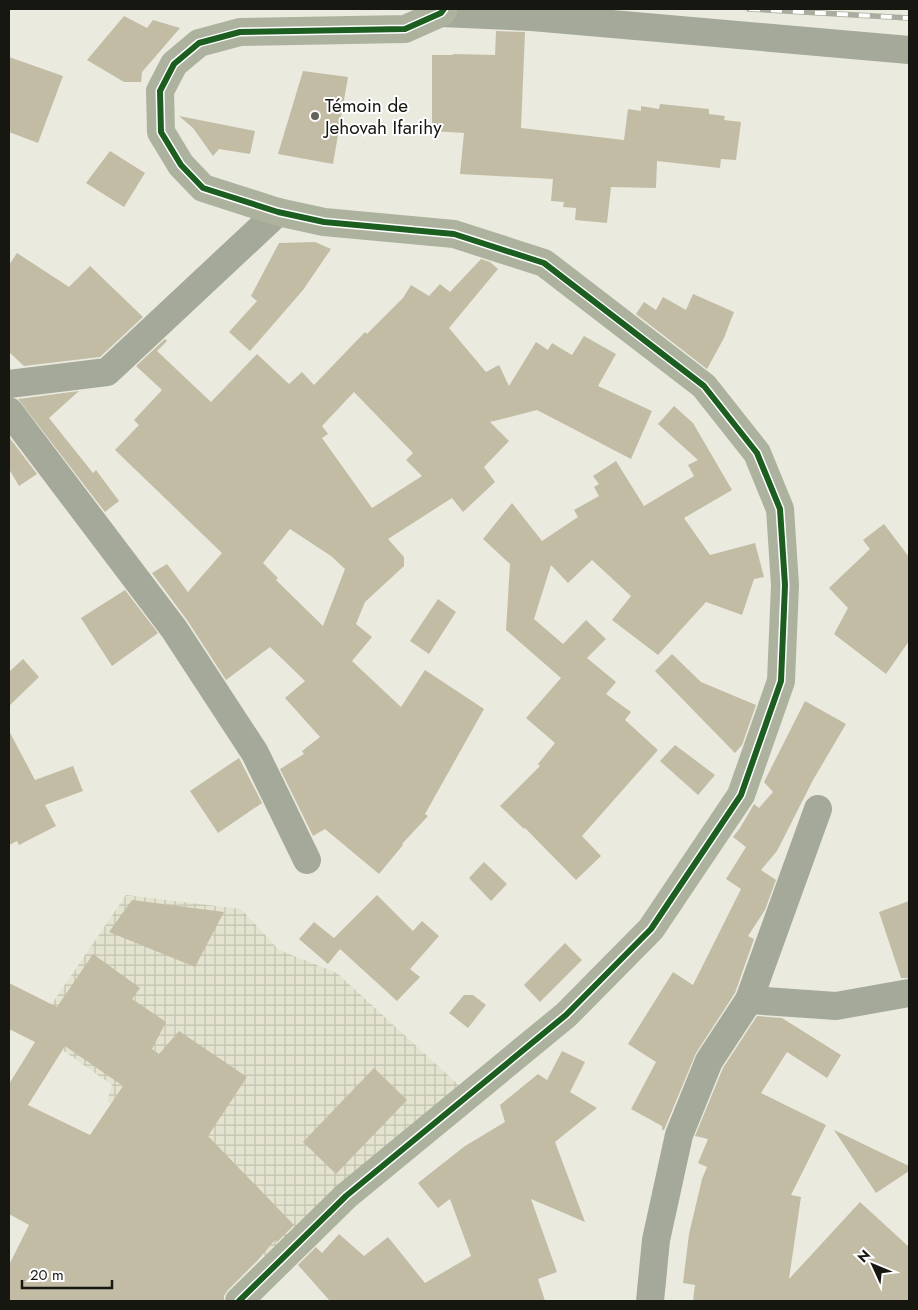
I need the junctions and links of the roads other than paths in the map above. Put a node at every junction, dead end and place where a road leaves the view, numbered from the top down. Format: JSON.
{"nodes":[{"id":1,"x":443,"y":11,"type":"edge"},
{"id":2,"x":909,"y":50,"type":"edge"},
{"id":3,"x":278,"y":212,"type":"junction"},
{"id":4,"x":9,"y":384,"type":"edge"},
{"id":5,"x":9,"y":411,"type":"edge"},
{"id":6,"x":818,"y":809,"type":"dead end"},
{"id":7,"x":307,"y":860,"type":"dead end"},
{"id":8,"x":909,"y":993,"type":"edge"},
{"id":9,"x":749,"y":1000,"type":"junction"},
{"id":10,"x":239,"y":1301,"type":"edge"},
{"id":11,"x":650,"y":1301,"type":"edge"}],
"edges":[{"from":1,"to":2,"type":"street"},
{"from":1,"to":3,"type":"street"},
{"from":3,"to":4,"type":"street"},
{"from":3,"to":10,"type":"street"},
{"from":5,"to":7,"type":"street"},
{"from":6,"to":9,"type":"street"},
{"from":8,"to":9,"type":"street"},
{"from":9,"to":11,"type":"street"}]}
